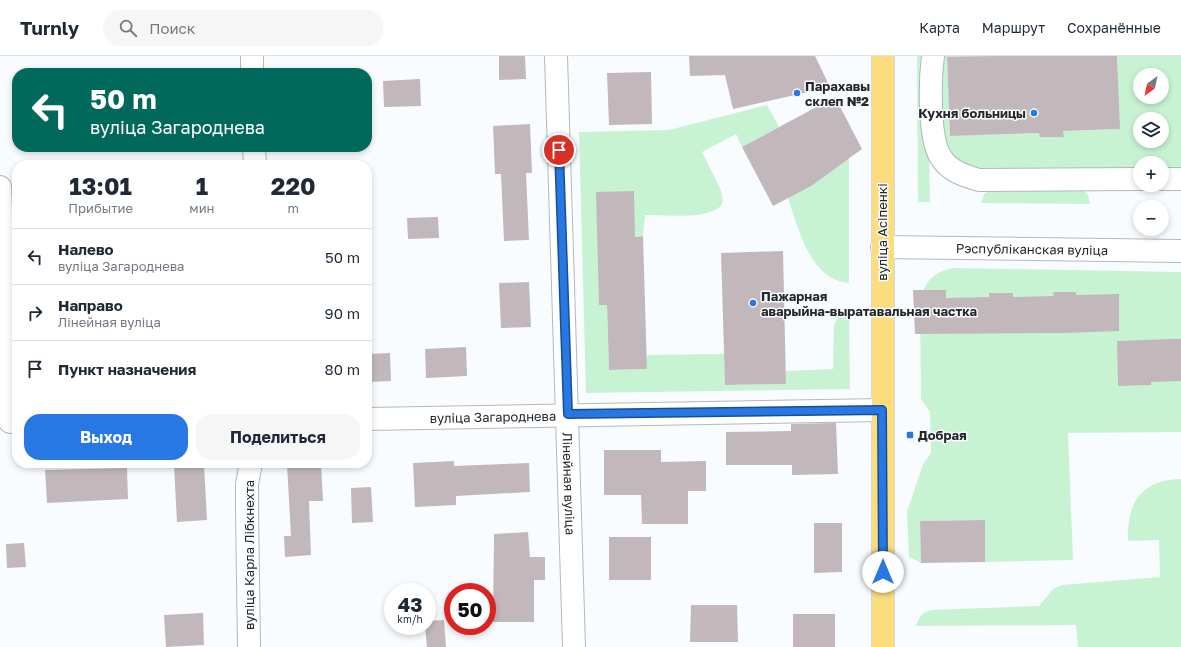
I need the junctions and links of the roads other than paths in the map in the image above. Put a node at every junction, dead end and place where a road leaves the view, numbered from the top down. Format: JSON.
{"nodes":[{"id":1,"x":252,"y":56,"type":"edge"},
{"id":2,"x":556,"y":56,"type":"edge"},
{"id":3,"x":883,"y":56,"type":"edge"},
{"id":4,"x":933,"y":56,"type":"edge"},
{"id":5,"x":252,"y":68,"type":"edge"},
{"id":6,"x":1133,"y":179,"type":"edge"},
{"id":7,"x":1169,"y":179,"type":"edge"},
{"id":8,"x":1181,"y":179,"type":"edge"},
{"id":9,"x":0,"y":187,"type":"edge"},
{"id":10,"x":882,"y":247,"type":"junction"},
{"id":11,"x":1181,"y":251,"type":"edge"},
{"id":12,"x":882,"y":410,"type":"junction"},
{"id":13,"x":568,"y":414,"type":"junction"},
{"id":14,"x":372,"y":419,"type":"edge"},
{"id":15,"x":9,"y":422,"type":"edge"},
{"id":16,"x":250,"y":468,"type":"edge"},
{"id":17,"x":249,"y":647,"type":"edge"},
{"id":18,"x":574,"y":647,"type":"edge"},
{"id":19,"x":883,"y":647,"type":"edge"}],
"edges":[{"from":1,"to":5,"type":"street"},
{"from":2,"to":13,"type":"street","name":"Лінейная вуліца"},
{"from":3,"to":10,"type":"main road","name":"вуліца Асіпенкі"},
{"from":4,"to":6,"type":"street"},
{"from":7,"to":8,"type":"street"},
{"from":9,"to":15,"type":"street"},
{"from":10,"to":11,"type":"street","name":"Рэспубліканская вуліца"},
{"from":10,"to":12,"type":"main road","name":"вуліца Асіпенкі"},
{"from":12,"to":13,"type":"street","name":"вуліца Загароднева"},
{"from":12,"to":19,"type":"main road","name":"вуліца Асіпенкі"},
{"from":13,"to":14,"type":"street","name":"вуліца Загароднева"},
{"from":13,"to":18,"type":"street","name":"Лінейная вуліца"},
{"from":16,"to":17,"type":"street","name":"вуліца Карла Лібкнехта"}]}
